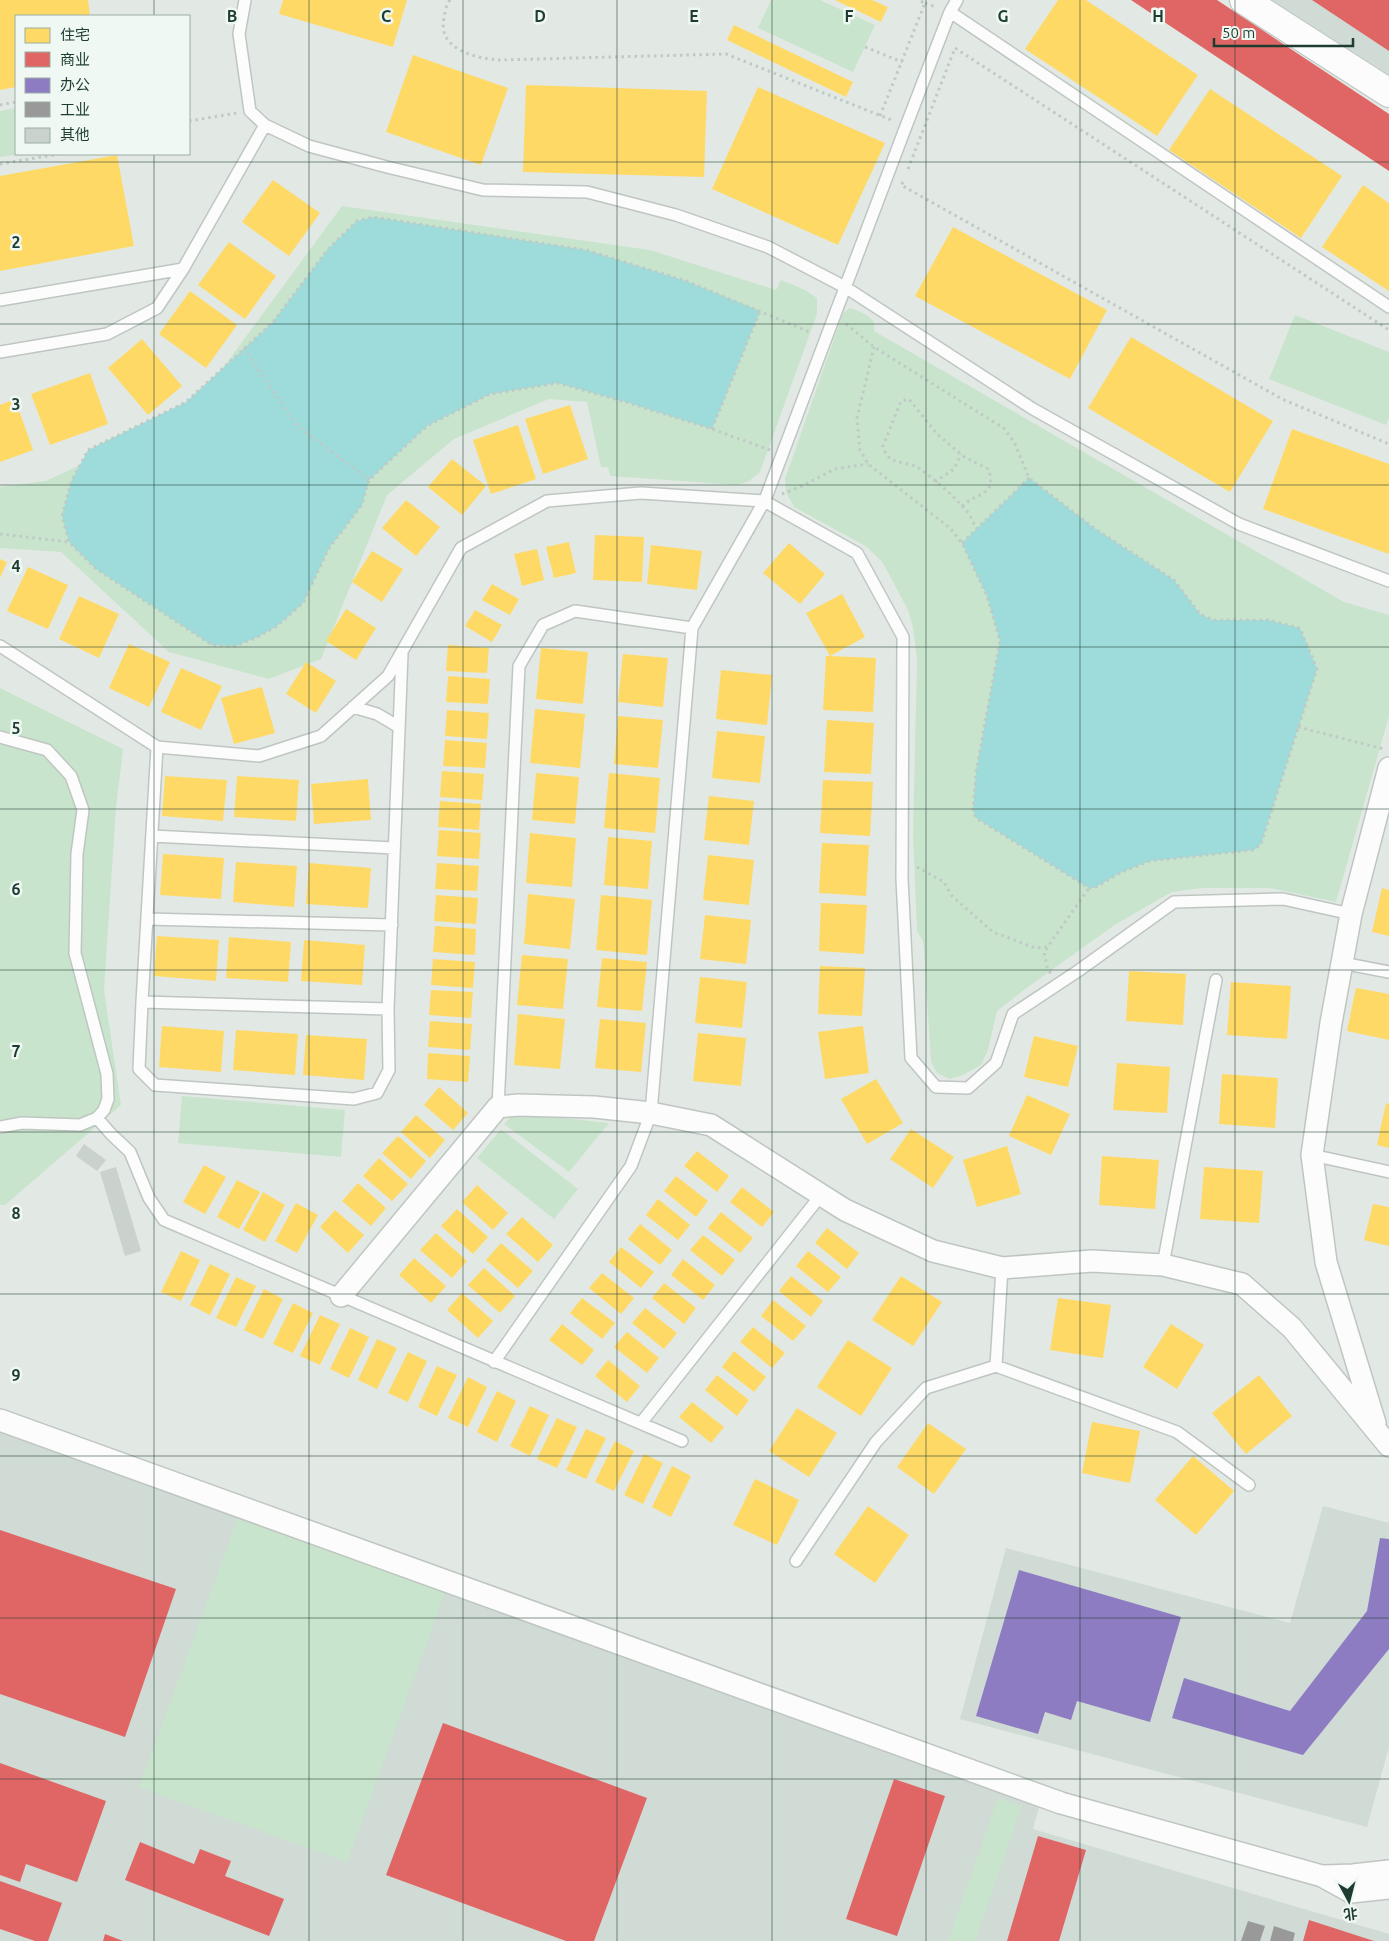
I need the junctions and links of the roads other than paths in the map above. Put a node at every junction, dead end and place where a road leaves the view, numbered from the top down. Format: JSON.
{"nodes":[{"id":1,"x":246,"y":0,"type":"edge"},
{"id":2,"x":957,"y":0,"type":"edge"},
{"id":3,"x":1244,"y":0,"type":"edge"},
{"id":4,"x":1276,"y":0,"type":"edge"},
{"id":5,"x":950,"y":12,"type":"junction"},
{"id":6,"x":1389,"y":72,"type":"edge"},
{"id":7,"x":1389,"y":93,"type":"edge"},
{"id":8,"x":265,"y":125,"type":"junction"},
{"id":9,"x":183,"y":268,"type":"junction"},
{"id":10,"x":845,"y":287,"type":"junction"},
{"id":11,"x":0,"y":300,"type":"edge"},
{"id":12,"x":1389,"y":307,"type":"edge"},
{"id":13,"x":0,"y":352,"type":"edge"},
{"id":14,"x":764,"y":500,"type":"junction"},
{"id":15,"x":1389,"y":581,"type":"edge"},
{"id":16,"x":692,"y":628,"type":"junction"},
{"id":17,"x":0,"y":646,"type":"edge"},
{"id":18,"x":402,"y":652,"type":"junction"},
{"id":19,"x":353,"y":707,"type":"junction"},
{"id":20,"x":399,"y":727,"type":"junction"},
{"id":21,"x":0,"y":737,"type":"edge"},
{"id":22,"x":157,"y":747,"type":"junction"},
{"id":23,"x":1389,"y":768,"type":"edge"},
{"id":24,"x":152,"y":836,"type":"junction"},
{"id":25,"x":394,"y":848,"type":"junction"},
{"id":26,"x":1351,"y":914,"type":"junction"},
{"id":27,"x":147,"y":919,"type":"junction"},
{"id":28,"x":392,"y":925,"type":"junction"},
{"id":29,"x":1342,"y":963,"type":"junction"},
{"id":30,"x":1389,"y":972,"type":"edge"},
{"id":31,"x":1216,"y":980,"type":"dead end"},
{"id":32,"x":142,"y":1002,"type":"junction"},
{"id":33,"x":388,"y":1009,"type":"junction"},
{"id":34,"x":498,"y":1107,"type":"junction"},
{"id":35,"x":651,"y":1113,"type":"junction"},
{"id":36,"x":97,"y":1118,"type":"junction"},
{"id":37,"x":0,"y":1127,"type":"edge"},
{"id":38,"x":1312,"y":1155,"type":"junction"},
{"id":39,"x":1389,"y":1172,"type":"edge"},
{"id":40,"x":821,"y":1195,"type":"junction"},
{"id":41,"x":1163,"y":1265,"type":"junction"},
{"id":42,"x":1002,"y":1268,"type":"junction"},
{"id":43,"x":341,"y":1296,"type":"junction"},
{"id":44,"x":494,"y":1362,"type":"junction"},
{"id":45,"x":996,"y":1366,"type":"junction"},
{"id":46,"x":0,"y":1420,"type":"edge"},
{"id":47,"x":641,"y":1423,"type":"junction"},
{"id":48,"x":1384,"y":1440,"type":"edge"},
{"id":49,"x":682,"y":1441,"type":"dead end"},
{"id":50,"x":1249,"y":1485,"type":"dead end"},
{"id":51,"x":796,"y":1561,"type":"dead end"},
{"id":52,"x":1389,"y":1871,"type":"edge"},
{"id":53,"x":1322,"y":1876,"type":"junction"},
{"id":54,"x":1389,"y":1888,"type":"edge"}],
"edges":[{"from":1,"to":8,"type":"lane"},
{"from":2,"to":5,"type":"lane"},
{"from":3,"to":7,"type":"street"},
{"from":4,"to":6,"type":"street"},
{"from":5,"to":10,"type":"lane"},
{"from":5,"to":12,"type":"lane"},
{"from":8,"to":9,"type":"lane"},
{"from":8,"to":10,"type":"lane"},
{"from":9,"to":11,"type":"lane"},
{"from":9,"to":13,"type":"lane"},
{"from":10,"to":14,"type":"lane"},
{"from":10,"to":15,"type":"lane"},
{"from":14,"to":16,"type":"lane"},
{"from":14,"to":18,"type":"lane"},
{"from":14,"to":26,"type":"lane"},
{"from":16,"to":34,"type":"lane"},
{"from":16,"to":35,"type":"lane"},
{"from":17,"to":22,"type":"lane"},
{"from":18,"to":19,"type":"lane"},
{"from":18,"to":20,"type":"lane"},
{"from":19,"to":20,"type":"lane"},
{"from":19,"to":22,"type":"lane"},
{"from":20,"to":25,"type":"lane"},
{"from":21,"to":36,"type":"lane"},
{"from":22,"to":24,"type":"lane"},
{"from":23,"to":26,"type":"street"},
{"from":24,"to":25,"type":"lane"},
{"from":24,"to":27,"type":"lane"},
{"from":25,"to":28,"type":"lane"},
{"from":26,"to":29,"type":"street"},
{"from":27,"to":28,"type":"lane"},
{"from":27,"to":32,"type":"lane"},
{"from":28,"to":33,"type":"lane"},
{"from":29,"to":30,"type":"lane"},
{"from":29,"to":38,"type":"street"},
{"from":31,"to":41,"type":"lane"},
{"from":32,"to":33,"type":"lane"},
{"from":32,"to":33,"type":"lane"},
{"from":34,"to":35,"type":"street"},
{"from":34,"to":43,"type":"street"},
{"from":35,"to":40,"type":"street"},
{"from":35,"to":44,"type":"lane"},
{"from":36,"to":37,"type":"lane"},
{"from":36,"to":43,"type":"lane"},
{"from":38,"to":39,"type":"lane"},
{"from":38,"to":48,"type":"street"},
{"from":40,"to":42,"type":"street"},
{"from":40,"to":47,"type":"lane"},
{"from":41,"to":42,"type":"street"},
{"from":41,"to":48,"type":"street"},
{"from":42,"to":45,"type":"lane"},
{"from":43,"to":44,"type":"lane"},
{"from":44,"to":47,"type":"lane"},
{"from":45,"to":50,"type":"lane"},
{"from":45,"to":51,"type":"lane"},
{"from":46,"to":53,"type":"street"},
{"from":47,"to":49,"type":"lane"},
{"from":52,"to":53,"type":"street"},
{"from":53,"to":54,"type":"street"}]}
